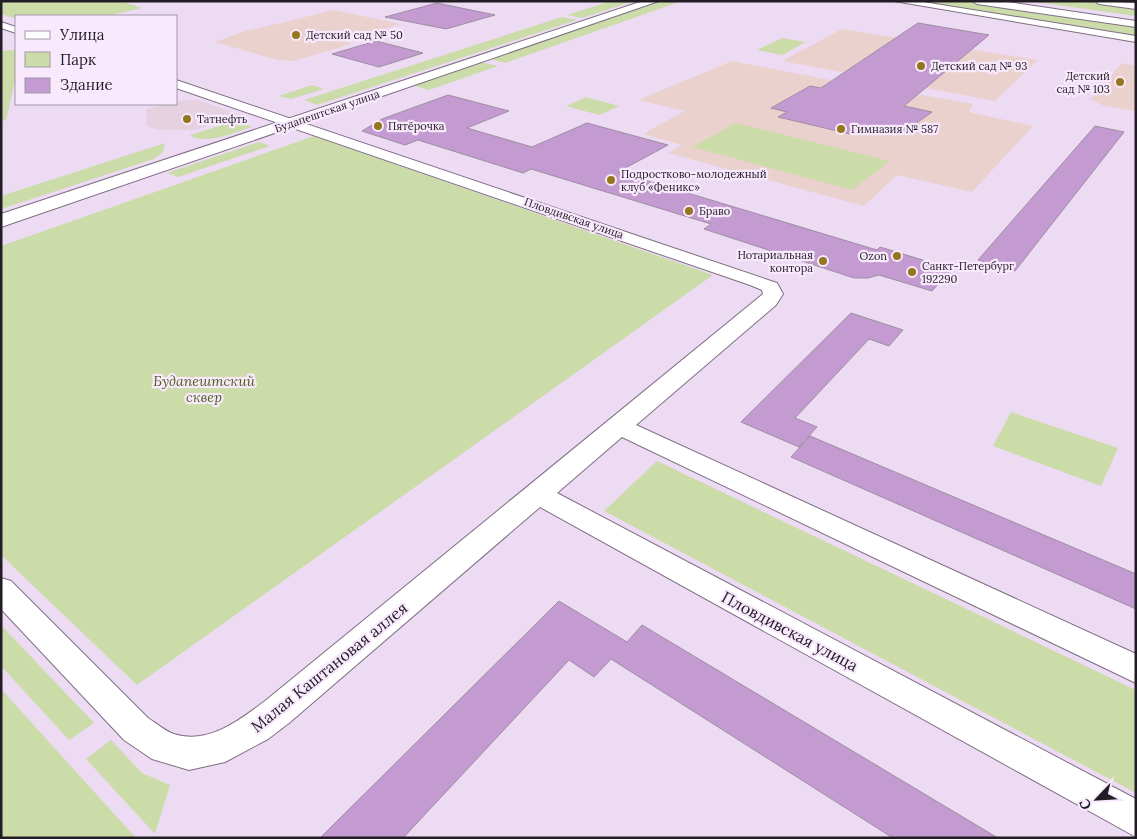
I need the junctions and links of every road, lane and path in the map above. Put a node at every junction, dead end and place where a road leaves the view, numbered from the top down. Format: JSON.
{"nodes":[{"id":1,"x":641,"y":1,"type":"edge"},
{"id":2,"x":654,"y":1,"type":"edge"},
{"id":3,"x":898,"y":1,"type":"edge"},
{"id":4,"x":977,"y":1,"type":"edge"},
{"id":5,"x":1010,"y":1,"type":"edge"},
{"id":6,"x":1099,"y":1,"type":"edge"},
{"id":7,"x":1136,"y":6,"type":"edge"},
{"id":8,"x":1136,"y":19,"type":"edge"},
{"id":9,"x":1,"y":24,"type":"edge"},
{"id":10,"x":1136,"y":24,"type":"edge"},
{"id":11,"x":15,"y":30,"type":"edge"},
{"id":12,"x":1136,"y":39,"type":"edge"},
{"id":13,"x":178,"y":85,"type":"edge"},
{"id":14,"x":288,"y":121,"type":"junction"},
{"id":15,"x":1,"y":213,"type":"edge"},
{"id":16,"x":1,"y":221,"type":"edge"},
{"id":17,"x":619,"y":426,"type":"junction"},
{"id":18,"x":538,"y":494,"type":"junction"},
{"id":19,"x":1,"y":589,"type":"edge"},
{"id":20,"x":1136,"y":669,"type":"edge"},
{"id":21,"x":1136,"y":819,"type":"edge"}],
"edges":[{"from":1,"to":14,"type":"street","name":"Будапештская улица"},
{"from":2,"to":14,"type":"street","name":"Будапештская улица"},
{"from":3,"to":12,"type":"street"},
{"from":4,"to":10,"type":"street"},
{"from":5,"to":8,"type":"street"},
{"from":6,"to":7,"type":"street"},
{"from":9,"to":11,"type":"street"},
{"from":13,"to":14,"type":"street","name":"Пловдивская улица"},
{"from":14,"to":15,"type":"street","name":"Будапештская улица"},
{"from":14,"to":16,"type":"street","name":"Будапештская улица"},
{"from":14,"to":17,"type":"street","name":"Пловдивская улица"},
{"from":17,"to":18,"type":"street","name":"Пловдивская улица"},
{"from":17,"to":20,"type":"street"},
{"from":18,"to":19,"type":"street","name":"Малая Каштановая аллея"},
{"from":18,"to":21,"type":"street","name":"Пловдивская улица"}]}
